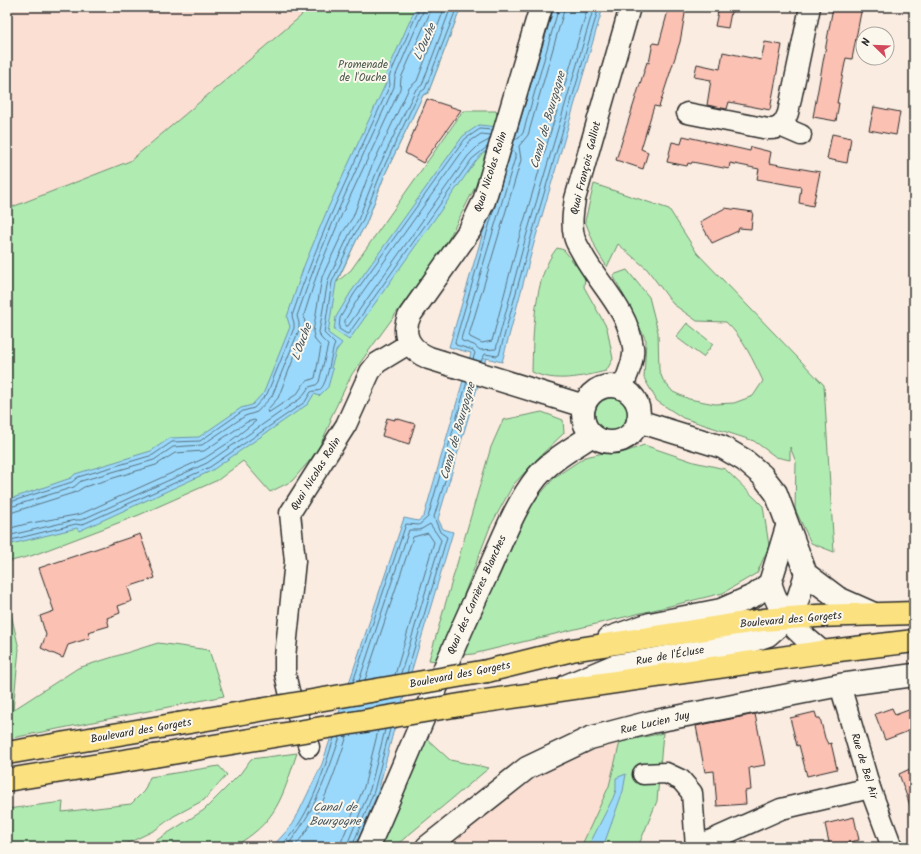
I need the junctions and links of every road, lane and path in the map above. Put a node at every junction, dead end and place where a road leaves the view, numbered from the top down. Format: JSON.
{"nodes":[{"id":1,"x":541,"y":7,"type":"edge"},
{"id":2,"x":630,"y":7,"type":"edge"},
{"id":3,"x":810,"y":7,"type":"edge"},
{"id":4,"x":688,"y":114,"type":"dead end"},
{"id":5,"x":780,"y":126,"type":"junction"},
{"id":6,"x":801,"y":135,"type":"dead end"},
{"id":7,"x":410,"y":344,"type":"junction"},
{"id":8,"x":622,"y":388,"type":"junction"},
{"id":9,"x":584,"y":406,"type":"junction"},
{"id":10,"x":638,"y":421,"type":"junction"},
{"id":11,"x":592,"y":435,"type":"junction"},
{"id":12,"x":787,"y":527,"type":"junction"},
{"id":13,"x":806,"y":574,"type":"junction"},
{"id":14,"x":770,"y":583,"type":"junction"},
{"id":15,"x":914,"y":613,"type":"edge"},
{"id":16,"x":874,"y":614,"type":"junction"},
{"id":17,"x":786,"y":619,"type":"junction"},
{"id":18,"x":914,"y":641,"type":"edge"},
{"id":19,"x":572,"y":650,"type":"junction"},
{"id":20,"x":822,"y":652,"type":"junction"},
{"id":21,"x":914,"y":675,"type":"edge"},
{"id":22,"x":840,"y":685,"type":"junction"},
{"id":23,"x":552,"y":692,"type":"junction"},
{"id":24,"x":309,"y":746,"type":"dead end"},
{"id":25,"x":7,"y":753,"type":"edge"},
{"id":26,"x":643,"y":774,"type":"dead end"},
{"id":27,"x":7,"y":780,"type":"edge"},
{"id":28,"x":870,"y":788,"type":"junction"},
{"id":29,"x":368,"y":847,"type":"edge"},
{"id":30,"x":427,"y":847,"type":"edge"},
{"id":31,"x":696,"y":847,"type":"edge"},
{"id":32,"x":892,"y":847,"type":"edge"}],
"edges":[{"from":1,"to":7,"type":"street","name":"Quai Nicolas Rolin"},
{"from":2,"to":8,"type":"street","name":"Quai François Galliot"},
{"from":3,"to":5,"type":"street"},
{"from":4,"to":5,"type":"street"},
{"from":5,"to":6,"type":"street"},
{"from":7,"to":9,"type":"street"},
{"from":7,"to":24,"type":"street","name":"Quai Nicolas Rolin"},
{"from":8,"to":9,"type":"street"},
{"from":8,"to":10,"type":"street"},
{"from":9,"to":11,"type":"street"},
{"from":10,"to":11,"type":"street"},
{"from":10,"to":12,"type":"street"},
{"from":11,"to":29,"type":"street","name":"Quai des Carrières Blanches"},
{"from":12,"to":13,"type":"street"},
{"from":12,"to":14,"type":"street"},
{"from":13,"to":16,"type":"street"},
{"from":13,"to":17,"type":"street","name":"Rue de l'Écluse"},
{"from":14,"to":17,"type":"street"},
{"from":14,"to":19,"type":"street"},
{"from":15,"to":16,"type":"main road","name":"Boulevard des Gorgets"},
{"from":16,"to":17,"type":"main road","name":"Boulevard des Gorgets"},
{"from":17,"to":19,"type":"main road","name":"Boulevard des Gorgets"},
{"from":17,"to":20,"type":"street"},
{"from":17,"to":23,"type":"street","name":"Rue de l'Écluse"},
{"from":18,"to":20,"type":"main road"},
{"from":19,"to":25,"type":"main road","name":"Boulevard des Gorgets","bridge":true},
{"from":20,"to":23,"type":"main road"},
{"from":21,"to":22,"type":"street","name":"Rue Lucien Juy"},
{"from":22,"to":28,"type":"street","name":"Rue de Bel Air"},
{"from":22,"to":30,"type":"street","name":"Rue Lucien Juy"},
{"from":23,"to":27,"type":"main road","bridge":true},
{"from":26,"to":31,"type":"street"},
{"from":28,"to":31,"type":"street"},
{"from":28,"to":32,"type":"street","name":"Rue de Bel Air"}]}
